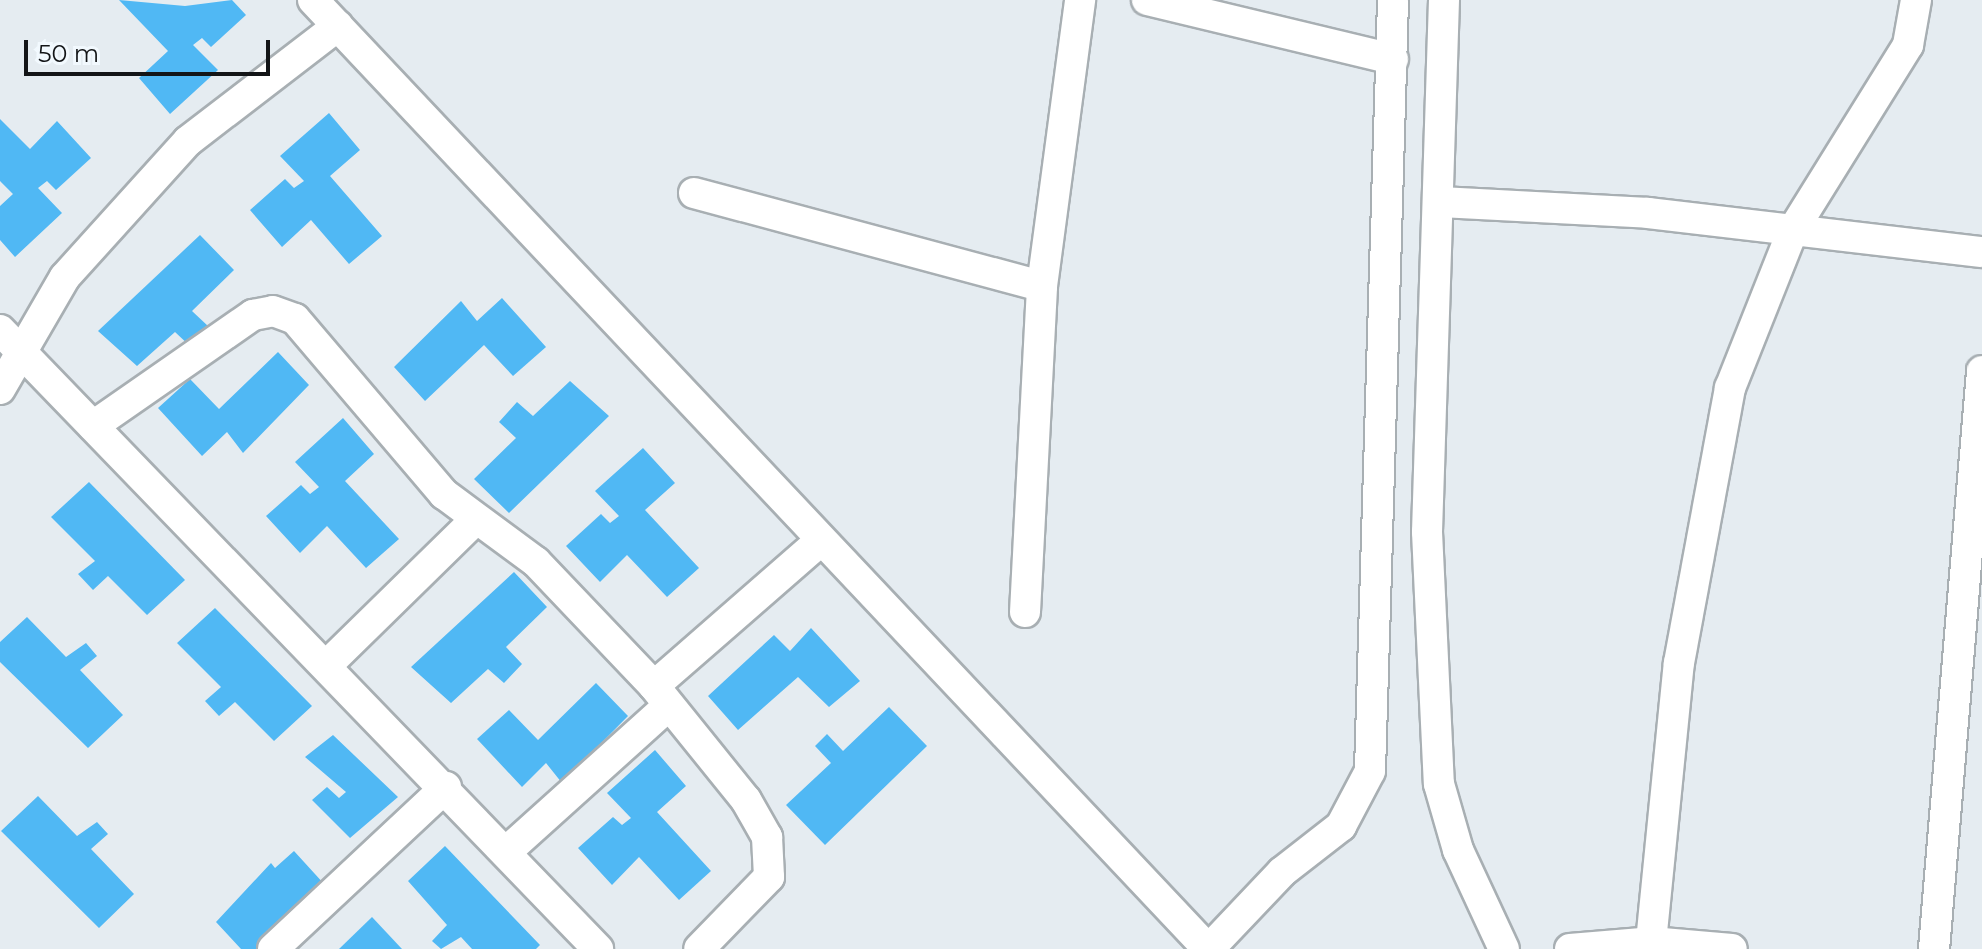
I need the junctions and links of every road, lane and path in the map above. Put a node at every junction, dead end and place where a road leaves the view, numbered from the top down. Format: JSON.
{"nodes":[{"id":1,"x":313,"y":0,"type":"edge"},
{"id":2,"x":1080,"y":0,"type":"edge"},
{"id":3,"x":1147,"y":0,"type":"edge"},
{"id":4,"x":1393,"y":0,"type":"edge"},
{"id":5,"x":1444,"y":0,"type":"edge"},
{"id":6,"x":1916,"y":0,"type":"edge"},
{"id":7,"x":338,"y":26,"type":"junction"},
{"id":8,"x":1393,"y":59,"type":"junction"},
{"id":9,"x":694,"y":193,"type":"dead end"},
{"id":10,"x":1441,"y":202,"type":"junction"},
{"id":11,"x":1793,"y":230,"type":"junction"},
{"id":12,"x":1982,"y":252,"type":"edge"},
{"id":13,"x":1042,"y":286,"type":"junction"},
{"id":14,"x":9,"y":340,"type":"edge"},
{"id":15,"x":1982,"y":371,"type":"edge"},
{"id":16,"x":0,"y":389,"type":"edge"},
{"id":17,"x":93,"y":426,"type":"junction"},
{"id":18,"x":474,"y":521,"type":"junction"},
{"id":19,"x":820,"y":541,"type":"junction"},
{"id":20,"x":1025,"y":612,"type":"dead end"},
{"id":21,"x":327,"y":665,"type":"junction"},
{"id":22,"x":1968,"y":676,"type":"edge"},
{"id":23,"x":662,"y":696,"type":"junction"},
{"id":24,"x":446,"y":787,"type":"junction"},
{"id":25,"x":506,"y":852,"type":"junction"},
{"id":26,"x":1651,"y":942,"type":"junction"},
{"id":27,"x":587,"y":945,"type":"edge"},
{"id":28,"x":273,"y":949,"type":"edge"},
{"id":29,"x":699,"y":949,"type":"edge"},
{"id":30,"x":1209,"y":949,"type":"edge"},
{"id":31,"x":1504,"y":949,"type":"edge"},
{"id":32,"x":1570,"y":949,"type":"edge"},
{"id":33,"x":1732,"y":949,"type":"edge"},
{"id":34,"x":1934,"y":949,"type":"edge"}],
"edges":[{"from":1,"to":7,"type":"street"},
{"from":2,"to":13,"type":"street"},
{"from":3,"to":8,"type":"street"},
{"from":4,"to":8,"type":"street"},
{"from":5,"to":10,"type":"street"},
{"from":6,"to":11,"type":"street"},
{"from":7,"to":14,"type":"street"},
{"from":7,"to":19,"type":"street"},
{"from":8,"to":30,"type":"street"},
{"from":9,"to":13,"type":"street"},
{"from":10,"to":11,"type":"street"},
{"from":10,"to":31,"type":"street"},
{"from":11,"to":12,"type":"street"},
{"from":11,"to":26,"type":"street"},
{"from":13,"to":20,"type":"street"},
{"from":14,"to":16,"type":"street"},
{"from":14,"to":17,"type":"street"},
{"from":15,"to":22,"type":"street"},
{"from":17,"to":18,"type":"street"},
{"from":17,"to":21,"type":"street"},
{"from":18,"to":21,"type":"street"},
{"from":18,"to":23,"type":"street"},
{"from":19,"to":23,"type":"street"},
{"from":19,"to":30,"type":"street"},
{"from":21,"to":24,"type":"street"},
{"from":22,"to":34,"type":"street"},
{"from":23,"to":25,"type":"street"},
{"from":23,"to":29,"type":"street"},
{"from":24,"to":25,"type":"street"},
{"from":24,"to":28,"type":"street"},
{"from":25,"to":27,"type":"street"},
{"from":26,"to":32,"type":"street"},
{"from":26,"to":33,"type":"street"}]}
